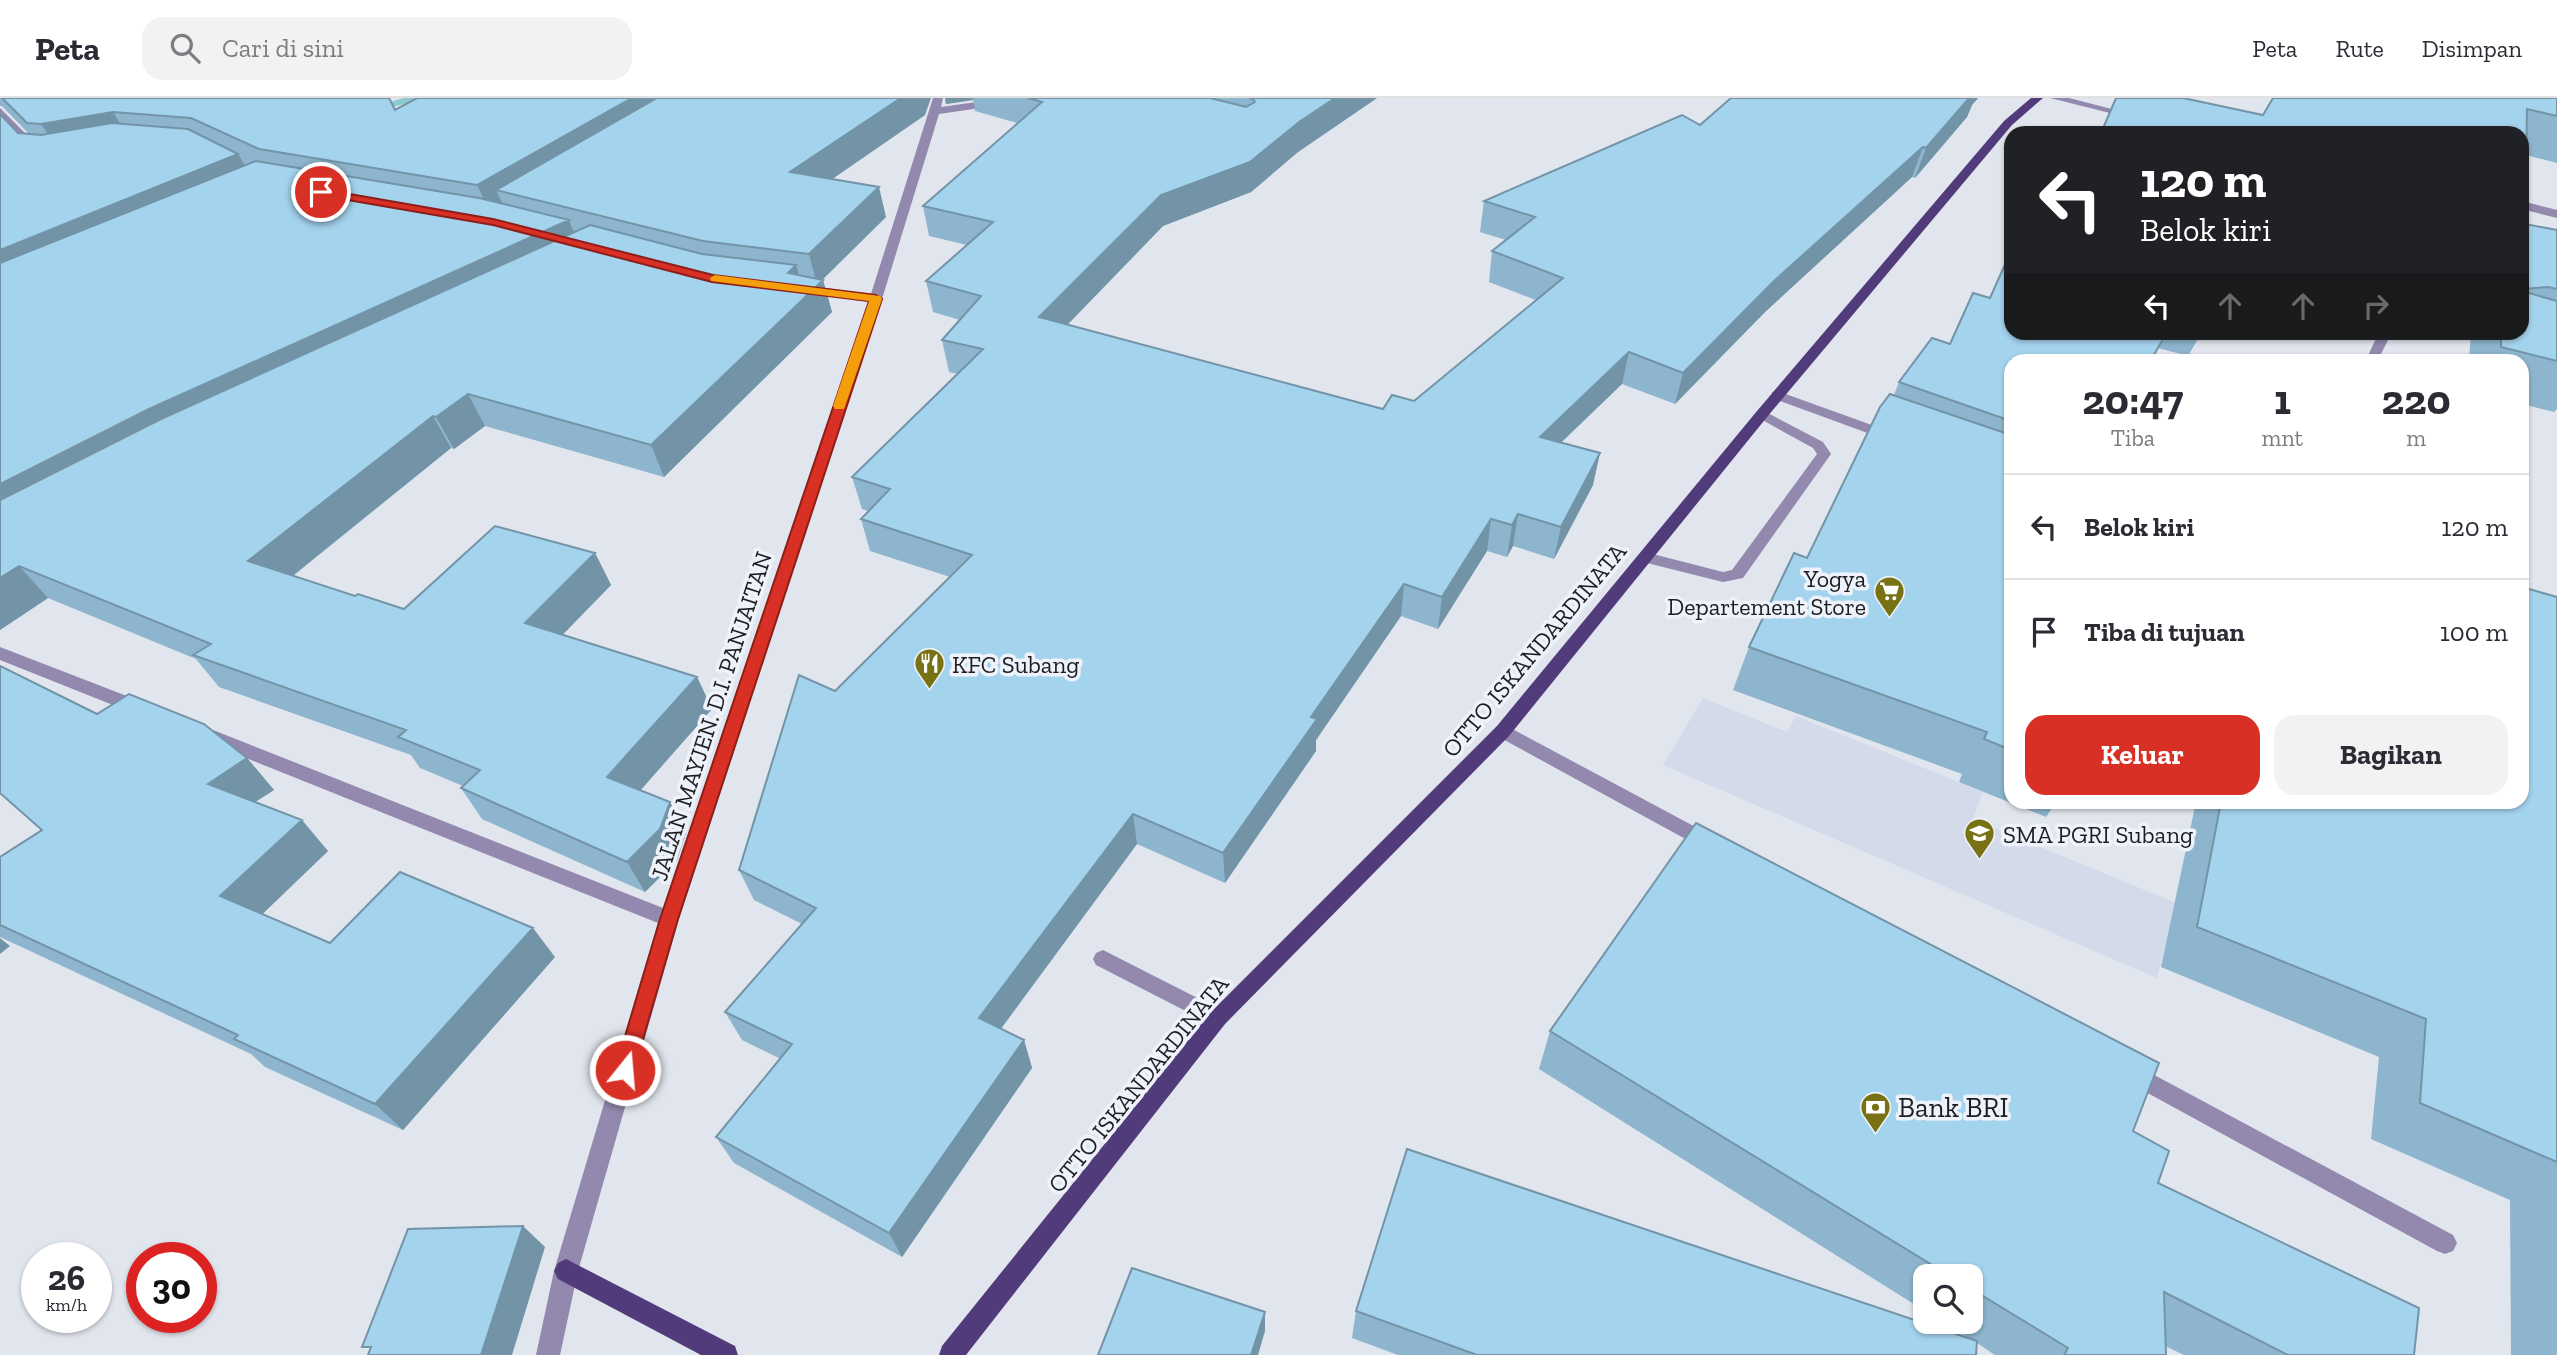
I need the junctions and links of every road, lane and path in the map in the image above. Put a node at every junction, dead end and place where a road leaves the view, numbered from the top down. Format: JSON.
{"nodes":[{"id":1,"x":1029,"y":98,"type":"edge"},
{"id":2,"x":2038,"y":98,"type":"edge"},
{"id":3,"x":2056,"y":98,"type":"edge"},
{"id":4,"x":936,"y":104,"type":"edge"},
{"id":5,"x":0,"y":111,"type":"edge"},
{"id":6,"x":2145,"y":118,"type":"edge"},
{"id":7,"x":2005,"y":126,"type":"edge"},
{"id":8,"x":2004,"y":127,"type":"edge"},
{"id":9,"x":43,"y":158,"type":"edge"},
{"id":10,"x":2529,"y":207,"type":"edge"},
{"id":11,"x":2557,"y":214,"type":"edge"},
{"id":12,"x":794,"y":288,"type":"edge"},
{"id":13,"x":876,"y":299,"type":"junction"},
{"id":14,"x":1777,"y":395,"type":"junction"},
{"id":15,"x":1762,"y":414,"type":"junction"},
{"id":16,"x":1907,"y":442,"type":"edge"},
{"id":17,"x":1645,"y":557,"type":"junction"},
{"id":18,"x":0,"y":653,"type":"edge"},
{"id":19,"x":154,"y":714,"type":"edge"},
{"id":20,"x":193,"y":729,"type":"edge"},
{"id":21,"x":1503,"y":731,"type":"junction"},
{"id":22,"x":1723,"y":851,"type":"edge"},
{"id":23,"x":669,"y":919,"type":"junction"},
{"id":24,"x":1103,"y":959,"type":"dead end"},
{"id":25,"x":1218,"y":1018,"type":"junction"},
{"id":26,"x":2115,"y":1063,"type":"edge"},
{"id":27,"x":2445,"y":1243,"type":"dead end"},
{"id":28,"x":566,"y":1271,"type":"junction"},
{"id":29,"x":548,"y":1355,"type":"edge"},
{"id":30,"x":726,"y":1355,"type":"edge"},
{"id":31,"x":951,"y":1355,"type":"edge"}],
"edges":[{"from":1,"to":4,"type":"street"},
{"from":2,"to":7,"type":"main road","name":"OTTO ISKANDARDINATA"},
{"from":3,"to":6,"type":"street"},
{"from":4,"to":13,"type":"street","name":"JALAN MAYJEN. D.I. PANJAITAN"},
{"from":5,"to":9,"type":"street"},
{"from":8,"to":14,"type":"main road","name":"OTTO ISKANDARDINATA"},
{"from":10,"to":11,"type":"street"},
{"from":12,"to":13,"type":"street"},
{"from":13,"to":23,"type":"street","name":"JALAN MAYJEN. D.I. PANJAITAN"},
{"from":14,"to":15,"type":"main road","name":"OTTO ISKANDARDINATA"},
{"from":14,"to":16,"type":"street"},
{"from":15,"to":17,"type":"main road","name":"OTTO ISKANDARDINATA"},
{"from":15,"to":17,"type":"street"},
{"from":17,"to":21,"type":"main road","name":"OTTO ISKANDARDINATA"},
{"from":18,"to":19,"type":"street"},
{"from":20,"to":23,"type":"street"},
{"from":21,"to":22,"type":"street"},
{"from":21,"to":25,"type":"main road","name":"OTTO ISKANDARDINATA"},
{"from":23,"to":28,"type":"street","name":"JALAN MAYJEN. D.I. PANJAITAN"},
{"from":24,"to":25,"type":"street"},
{"from":25,"to":31,"type":"main road","name":"OTTO ISKANDARDINATA"},
{"from":26,"to":27,"type":"street"},
{"from":28,"to":29,"type":"street","name":"JALAN MAYJEN. D.I. PANJAITAN"},
{"from":28,"to":30,"type":"main road"}]}
